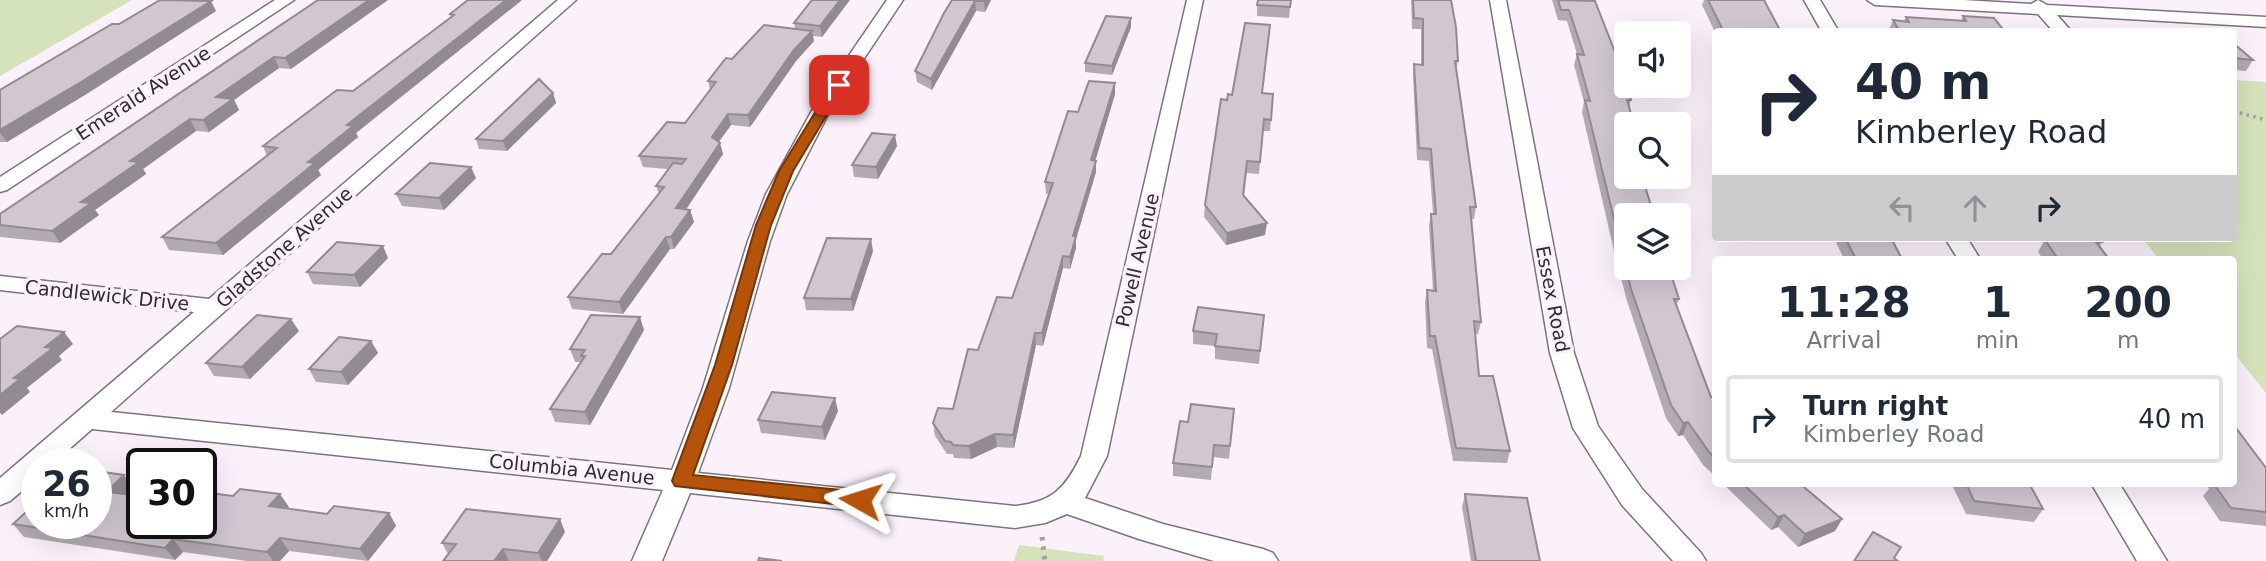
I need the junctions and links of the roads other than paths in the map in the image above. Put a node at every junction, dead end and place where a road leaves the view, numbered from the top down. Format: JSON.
{"nodes":[{"id":1,"x":286,"y":0,"type":"edge"},
{"id":2,"x":568,"y":0,"type":"edge"},
{"id":3,"x":895,"y":0,"type":"edge"},
{"id":4,"x":1195,"y":0,"type":"edge"},
{"id":5,"x":1499,"y":0,"type":"edge"},
{"id":6,"x":1812,"y":0,"type":"edge"},
{"id":7,"x":1875,"y":0,"type":"edge"},
{"id":8,"x":2038,"y":5,"type":"edge"},
{"id":9,"x":2266,"y":22,"type":"edge"},
{"id":10,"x":1829,"y":28,"type":"edge"},
{"id":11,"x":2060,"y":28,"type":"edge"},
{"id":12,"x":0,"y":186,"type":"edge"},
{"id":13,"x":0,"y":283,"type":"edge"},
{"id":14,"x":214,"y":307,"type":"junction"},
{"id":15,"x":86,"y":419,"type":"junction"},
{"id":16,"x":681,"y":481,"type":"junction"},
{"id":17,"x":2107,"y":487,"type":"edge"},
{"id":18,"x":0,"y":494,"type":"edge"},
{"id":19,"x":1061,"y":505,"type":"junction"},
{"id":20,"x":647,"y":561,"type":"edge"},
{"id":21,"x":1263,"y":561,"type":"edge"},
{"id":22,"x":1691,"y":561,"type":"edge"},
{"id":23,"x":2152,"y":561,"type":"edge"}],
"edges":[{"from":1,"to":12,"type":"street","name":"Emerald Avenue"},
{"from":2,"to":14,"type":"street","name":"Gladstone Avenue"},
{"from":3,"to":16,"type":"street"},
{"from":4,"to":19,"type":"street","name":"Powell Avenue"},
{"from":5,"to":22,"type":"street","name":"Essex Road"},
{"from":6,"to":10,"type":"street"},
{"from":7,"to":8,"type":"street"},
{"from":8,"to":9,"type":"street"},
{"from":8,"to":11,"type":"street"},
{"from":13,"to":14,"type":"street","name":"Candlewick Drive"},
{"from":14,"to":15,"type":"street","name":"Gladstone Avenue"},
{"from":15,"to":16,"type":"street","name":"Columbia Avenue"},
{"from":15,"to":18,"type":"street","name":"Gladstone Avenue"},
{"from":16,"to":19,"type":"street","name":"Columbia Avenue"},
{"from":16,"to":20,"type":"street"},
{"from":17,"to":23,"type":"street"},
{"from":19,"to":21,"type":"street"}]}
